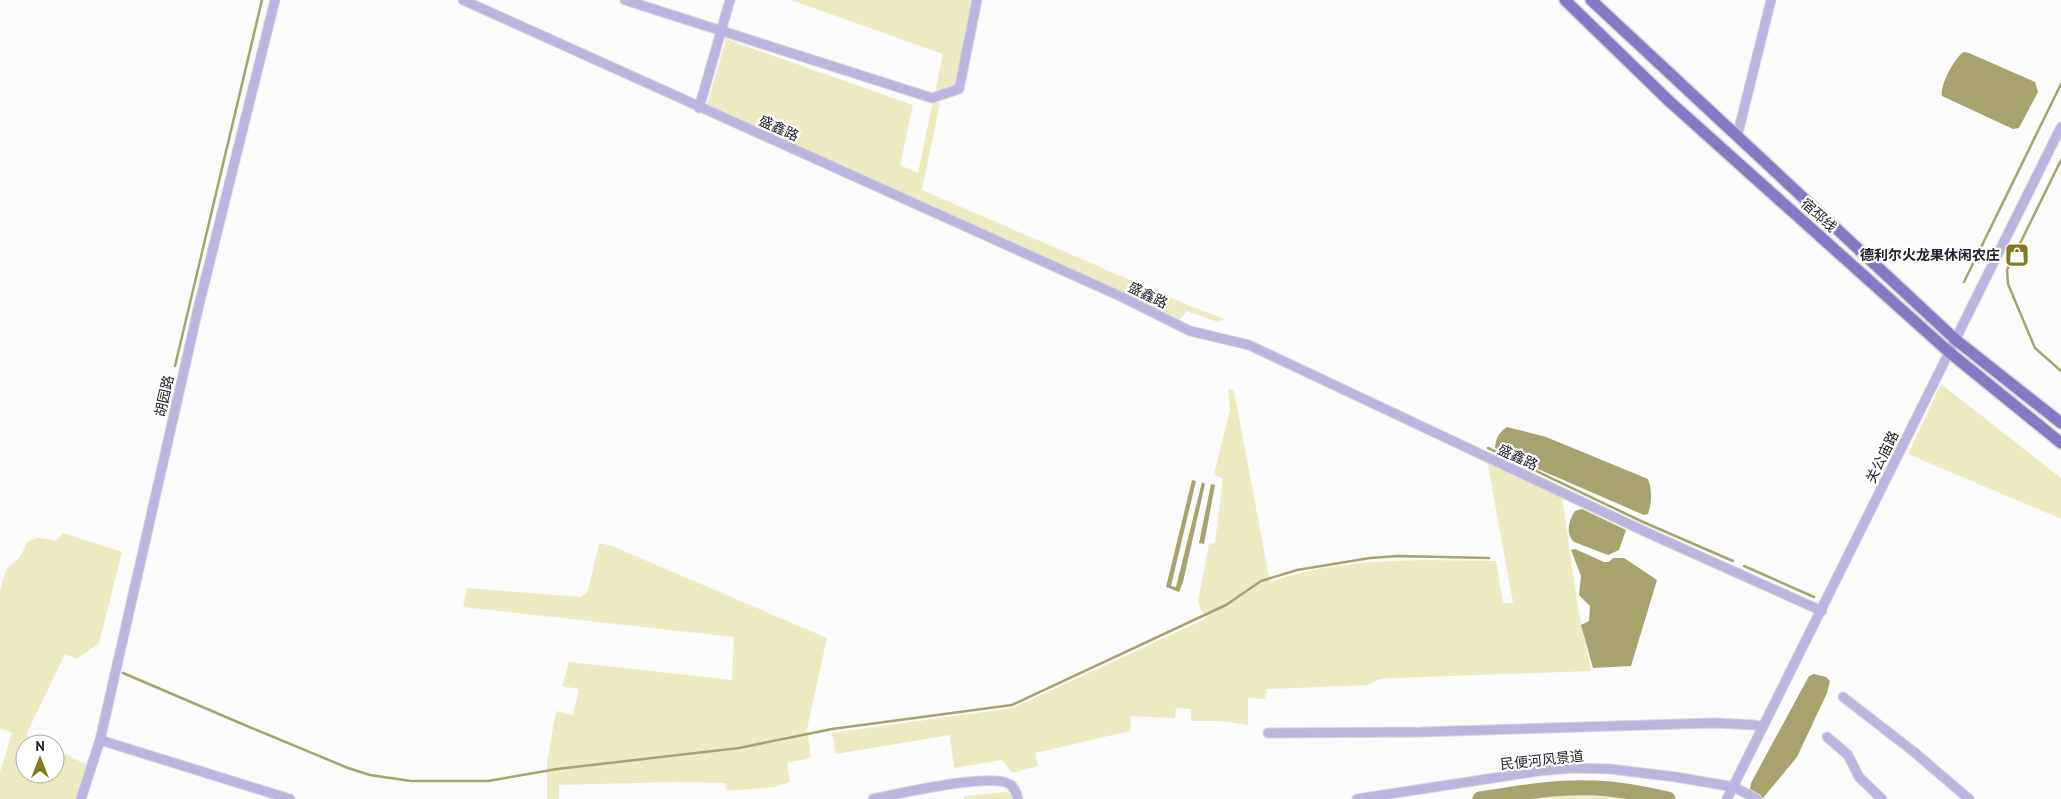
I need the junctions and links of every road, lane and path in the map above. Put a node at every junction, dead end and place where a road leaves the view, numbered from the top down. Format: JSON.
{"nodes":[{"id":1,"x":275,"y":0,"type":"edge"},
{"id":2,"x":463,"y":0,"type":"edge"},
{"id":3,"x":625,"y":0,"type":"edge"},
{"id":4,"x":730,"y":0,"type":"edge"},
{"id":5,"x":977,"y":0,"type":"edge"},
{"id":6,"x":1565,"y":0,"type":"edge"},
{"id":7,"x":1591,"y":0,"type":"edge"},
{"id":8,"x":1770,"y":0,"type":"edge"},
{"id":9,"x":721,"y":31,"type":"junction"},
{"id":10,"x":699,"y":108,"type":"junction"},
{"id":11,"x":2061,"y":128,"type":"edge"},
{"id":12,"x":1737,"y":137,"type":"junction"},
{"id":13,"x":1956,"y":340,"type":"junction"},
{"id":14,"x":1949,"y":352,"type":"junction"},
{"id":15,"x":2061,"y":423,"type":"edge"},
{"id":16,"x":2061,"y":443,"type":"edge"},
{"id":17,"x":1822,"y":611,"type":"junction"},
{"id":18,"x":1843,"y":696,"type":"dead end"},
{"id":19,"x":1762,"y":728,"type":"junction"},
{"id":20,"x":1268,"y":733,"type":"dead end"},
{"id":21,"x":1827,"y":737,"type":"dead end"},
{"id":22,"x":100,"y":740,"type":"junction"},
{"id":23,"x":1730,"y":793,"type":"edge"},
{"id":24,"x":81,"y":799,"type":"edge"},
{"id":25,"x":290,"y":799,"type":"edge"},
{"id":26,"x":874,"y":799,"type":"edge"},
{"id":27,"x":1018,"y":799,"type":"edge"},
{"id":28,"x":1357,"y":799,"type":"edge"},
{"id":29,"x":1757,"y":799,"type":"edge"},
{"id":30,"x":1882,"y":799,"type":"edge"},
{"id":31,"x":1969,"y":799,"type":"edge"}],
"edges":[{"from":1,"to":22,"type":"street","name":"胡园路"},
{"from":2,"to":10,"type":"street","name":"盛鑫路"},
{"from":3,"to":9,"type":"street"},
{"from":4,"to":9,"type":"street"},
{"from":5,"to":9,"type":"street"},
{"from":6,"to":14,"type":"main road","name":"宿邳线"},
{"from":7,"to":12,"type":"main road","name":"宿邳线"},
{"from":8,"to":12,"type":"street"},
{"from":9,"to":10,"type":"street"},
{"from":10,"to":17,"type":"street","name":"盛鑫路"},
{"from":11,"to":13,"type":"street","name":"关公庙路"},
{"from":12,"to":13,"type":"main road","name":"宿邳线"},
{"from":13,"to":14,"type":"street","name":"关公庙路"},
{"from":13,"to":15,"type":"main road","name":"宿邳线"},
{"from":14,"to":16,"type":"main road","name":"宿邳线"},
{"from":14,"to":17,"type":"street","name":"关公庙路"},
{"from":17,"to":19,"type":"street","name":"关公庙路"},
{"from":18,"to":31,"type":"street"},
{"from":19,"to":20,"type":"street"},
{"from":19,"to":23,"type":"street","name":"关公庙路"},
{"from":21,"to":30,"type":"street"},
{"from":22,"to":24,"type":"street","name":"胡园路"},
{"from":22,"to":25,"type":"street"},
{"from":23,"to":28,"type":"street","name":"民便河风景道"},
{"from":23,"to":29,"type":"street","name":"民便河风景道"},
{"from":26,"to":27,"type":"street"}]}
